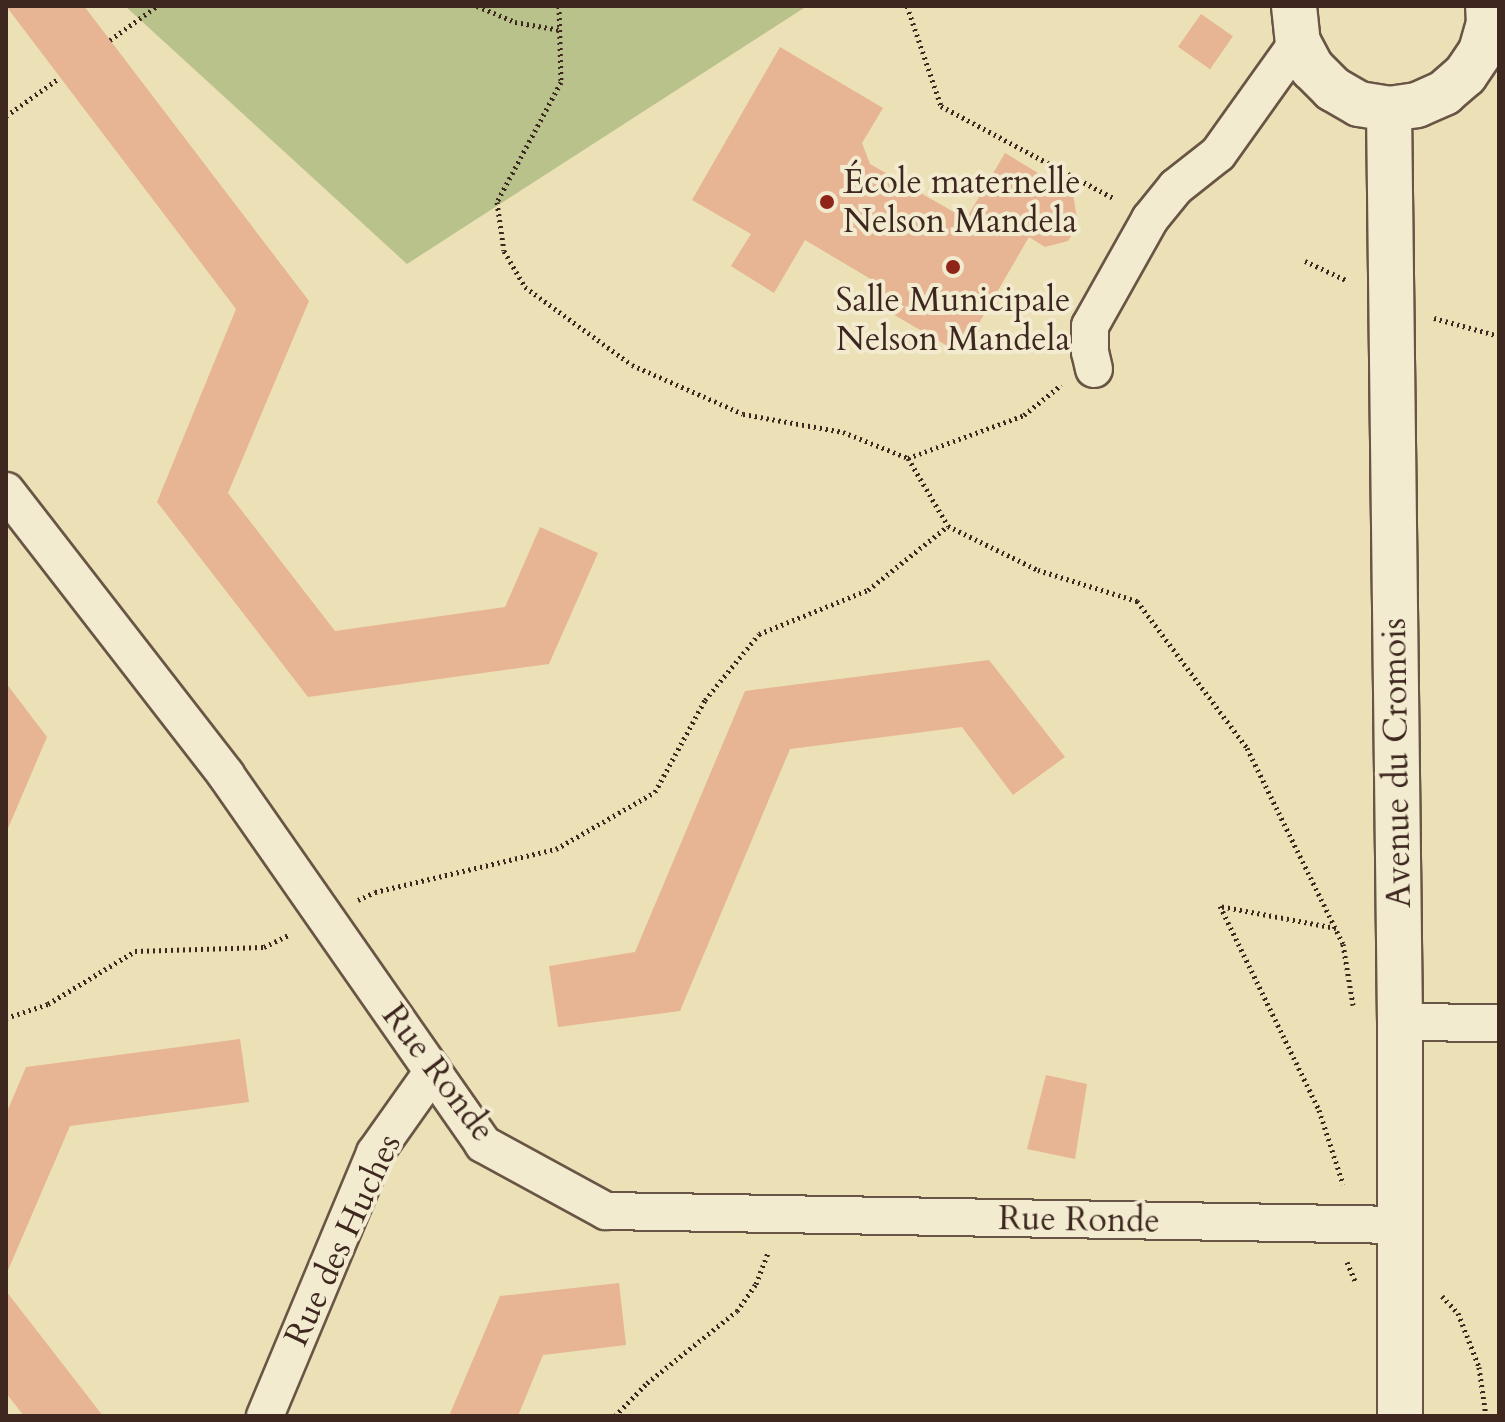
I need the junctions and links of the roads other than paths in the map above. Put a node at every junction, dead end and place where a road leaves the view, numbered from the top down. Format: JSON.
{"nodes":[{"id":1,"x":1492,"y":13,"type":"edge"},
{"id":2,"x":1296,"y":24,"type":"edge"},
{"id":3,"x":1389,"y":109,"type":"junction"},
{"id":4,"x":1094,"y":369,"type":"road end"},
{"id":5,"x":6,"y":491,"type":"edge"},
{"id":6,"x":1400,"y":1022,"type":"junction"},
{"id":7,"x":1499,"y":1023,"type":"edge"},
{"id":8,"x":433,"y":1071,"type":"junction"},
{"id":9,"x":1398,"y":1225,"type":"junction"},
{"id":10,"x":265,"y":1416,"type":"edge"},
{"id":11,"x":1400,"y":1416,"type":"edge"}],
"edges":[{"from":1,"to":3,"type":"street"},
{"from":2,"to":3,"type":"street"},
{"from":2,"to":4,"type":"street"},
{"from":3,"to":6,"type":"street","name":"Avenue du Cromois"},
{"from":5,"to":8,"type":"street","name":"Rue Ronde"},
{"from":6,"to":7,"type":"street"},
{"from":6,"to":9,"type":"street","name":"Avenue du Cromois"},
{"from":8,"to":9,"type":"street","name":"Rue Ronde"},
{"from":8,"to":10,"type":"street","name":"Rue des Huches"},
{"from":9,"to":11,"type":"street","name":"Avenue du Cromois"}]}
